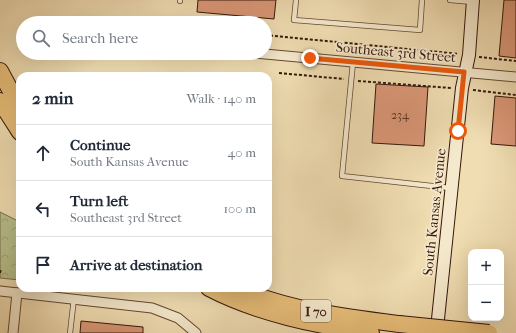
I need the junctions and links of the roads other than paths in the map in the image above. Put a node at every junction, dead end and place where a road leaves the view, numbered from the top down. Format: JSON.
{"nodes":[{"id":1,"x":296,"y":0,"type":"edge"},
{"id":2,"x":422,"y":0,"type":"edge"},
{"id":3,"x":450,"y":0,"type":"edge"},
{"id":4,"x":473,"y":1,"type":"edge"},
{"id":5,"x":272,"y":55,"type":"edge"},
{"id":6,"x":352,"y":62,"type":"junction"},
{"id":7,"x":0,"y":71,"type":"edge"},
{"id":8,"x":464,"y":72,"type":"junction"},
{"id":9,"x":516,"y":77,"type":"edge"},
{"id":10,"x":0,"y":101,"type":"edge"},
{"id":11,"x":16,"y":101,"type":"edge"},
{"id":12,"x":16,"y":126,"type":"edge"},
{"id":13,"x":452,"y":189,"type":"junction"},
{"id":14,"x":0,"y":291,"type":"edge"},
{"id":15,"x":219,"y":292,"type":"edge"},
{"id":16,"x":248,"y":292,"type":"edge"},
{"id":17,"x":17,"y":293,"type":"junction"},
{"id":18,"x":74,"y":298,"type":"junction"},
{"id":19,"x":13,"y":333,"type":"edge"},
{"id":20,"x":70,"y":333,"type":"edge"},
{"id":21,"x":196,"y":333,"type":"edge"},
{"id":22,"x":371,"y":333,"type":"edge"},
{"id":23,"x":438,"y":333,"type":"edge"},
{"id":24,"x":489,"y":333,"type":"edge"}],
"edges":[{"from":1,"to":2,"type":"lane"},
{"from":3,"to":4,"type":"lane"},
{"from":4,"to":8,"type":"main road","name":"South Kansas Avenue"},
{"from":5,"to":6,"type":"street","name":"Southeast 3rd Street"},
{"from":6,"to":8,"type":"street","name":"Southeast 3rd Street"},
{"from":6,"to":13,"type":"lane"},
{"from":7,"to":11,"type":"highway"},
{"from":8,"to":9,"type":"street","name":"Southeast 3rd Street"},
{"from":8,"to":13,"type":"main road","name":"South Kansas Avenue"},
{"from":10,"to":12,"type":"highway"},
{"from":13,"to":23,"type":"main road","name":"South Kansas Avenue"},
{"from":14,"to":17,"type":"street"},
{"from":15,"to":22,"type":"highway","number":"I 70"},
{"from":16,"to":24,"type":"highway","number":"I 70","bridge":true},
{"from":17,"to":18,"type":"street"},
{"from":17,"to":19,"type":"street"},
{"from":18,"to":20,"type":"lane"},
{"from":18,"to":21,"type":"street"}]}
